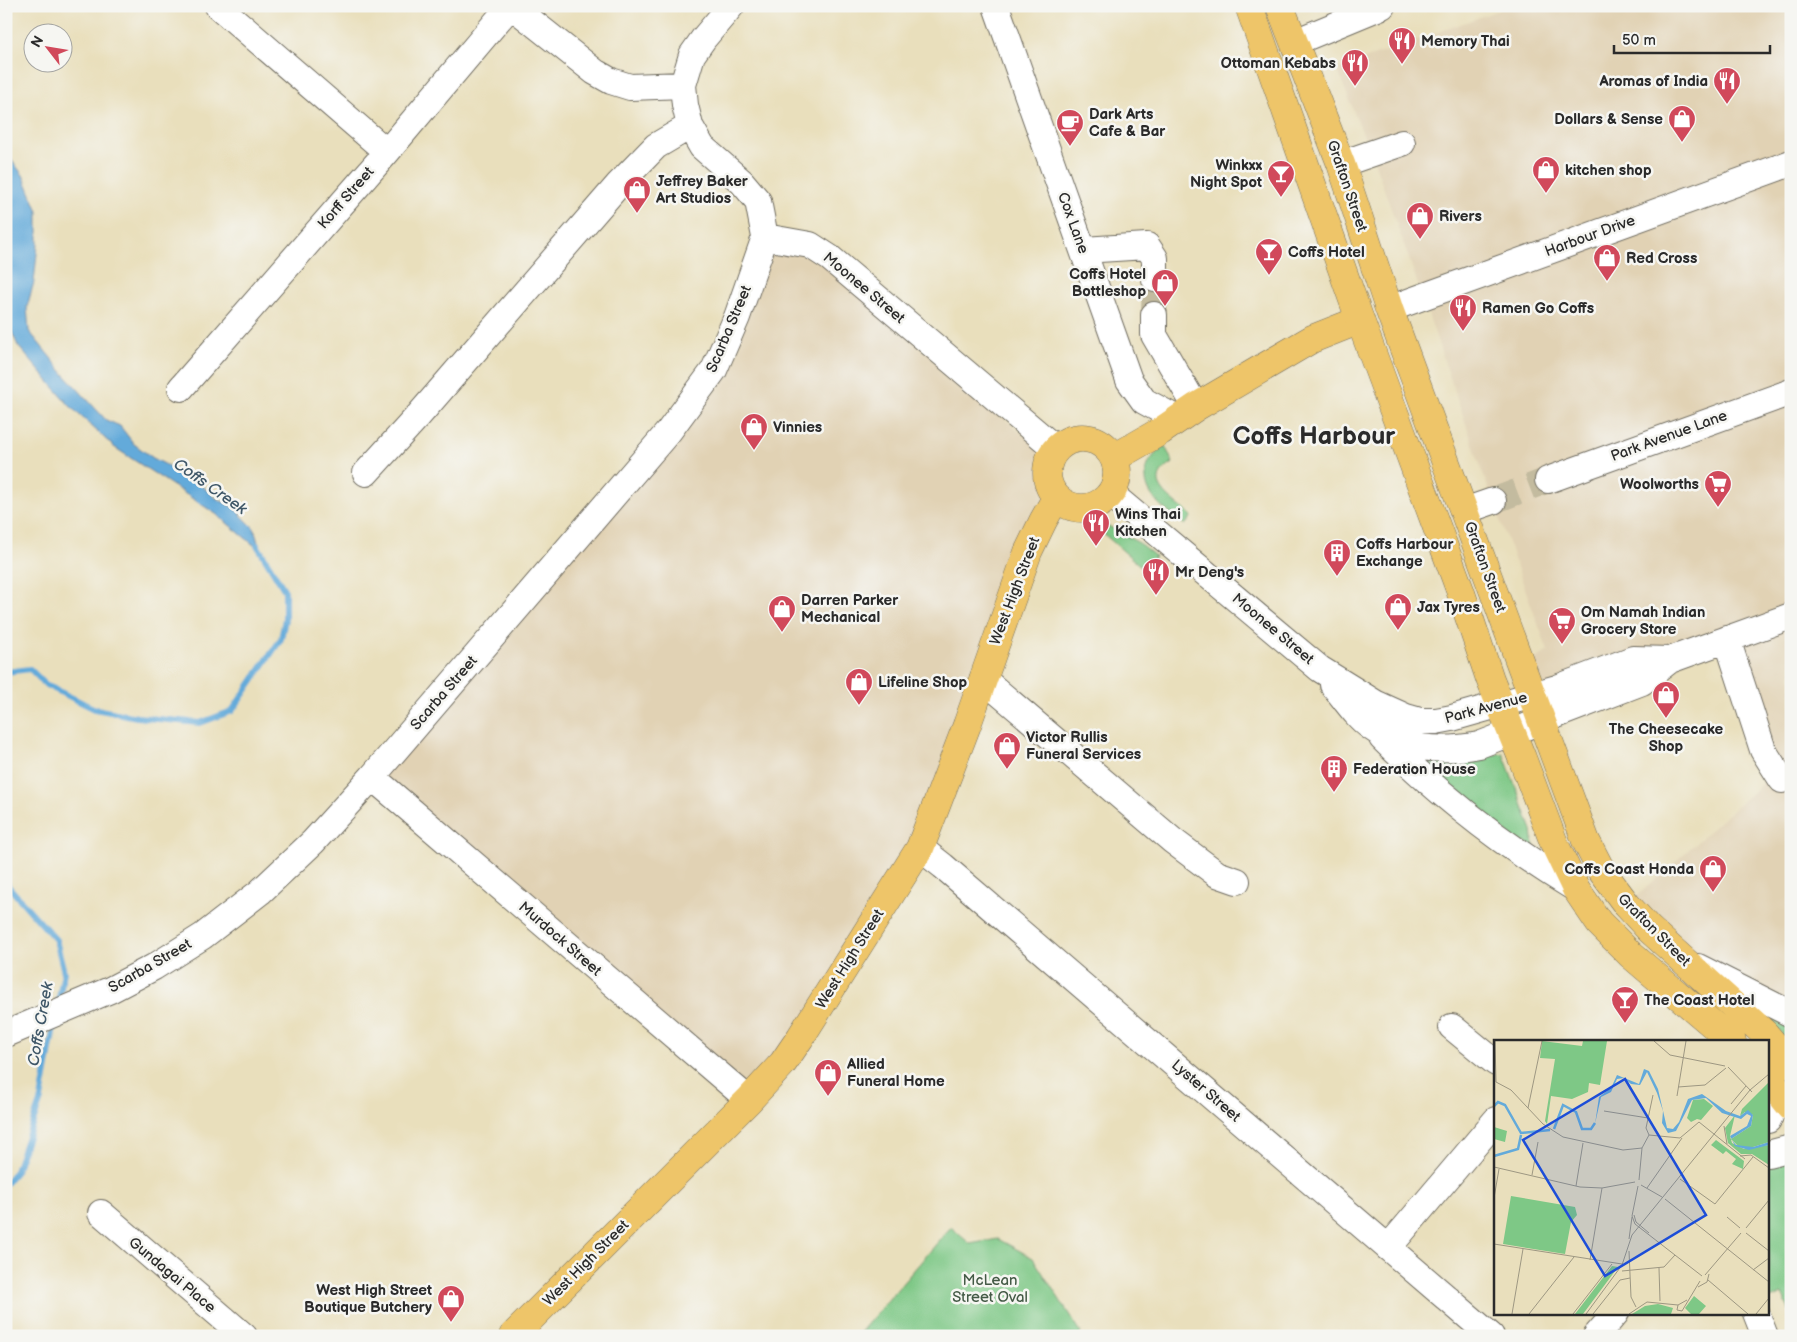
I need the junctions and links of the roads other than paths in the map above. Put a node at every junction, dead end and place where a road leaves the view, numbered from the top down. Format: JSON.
{"nodes":[{"id":1,"x":218,"y":6,"type":"edge"},
{"id":2,"x":511,"y":6,"type":"edge"},
{"id":3,"x":731,"y":6,"type":"edge"},
{"id":4,"x":996,"y":6,"type":"edge"},
{"id":5,"x":1249,"y":6,"type":"edge"},
{"id":6,"x":1280,"y":6,"type":"edge"},
{"id":7,"x":1382,"y":6,"type":"edge"},
{"id":8,"x":1295,"y":42,"type":"junction"},
{"id":9,"x":683,"y":85,"type":"junction"},
{"id":10,"x":690,"y":126,"type":"junction"},
{"id":11,"x":1402,"y":143,"type":"dead end"},
{"id":12,"x":387,"y":152,"type":"junction"},
{"id":13,"x":1791,"y":163,"type":"edge"},
{"id":14,"x":1341,"y":164,"type":"junction"},
{"id":15,"x":765,"y":237,"type":"junction"},
{"id":16,"x":1083,"y":250,"type":"junction"},
{"id":17,"x":1155,"y":279,"type":"tunnel mouth"},
{"id":18,"x":1389,"y":309,"type":"junction"},
{"id":19,"x":1154,"y":315,"type":"tunnel mouth"},
{"id":20,"x":1360,"y":320,"type":"junction"},
{"id":21,"x":181,"y":388,"type":"dead end"},
{"id":22,"x":1791,"y":392,"type":"edge"},
{"id":23,"x":1186,"y":413,"type":"junction"},
{"id":24,"x":1056,"y":449,"type":"junction"},
{"id":25,"x":1114,"y":458,"type":"junction"},
{"id":26,"x":366,"y":473,"type":"dead end"},
{"id":27,"x":1548,"y":480,"type":"tunnel mouth"},
{"id":28,"x":1111,"y":494,"type":"junction"},
{"id":29,"x":1059,"y":500,"type":"junction"},
{"id":30,"x":1492,"y":501,"type":"tunnel mouth"},
{"id":31,"x":1464,"y":511,"type":"junction"},
{"id":32,"x":1791,"y":616,"type":"edge"},
{"id":33,"x":1727,"y":639,"type":"junction"},
{"id":34,"x":1670,"y":660,"type":"junction"},
{"id":35,"x":1320,"y":668,"type":"junction"},
{"id":36,"x":983,"y":679,"type":"junction"},
{"id":37,"x":1532,"y":696,"type":"junction"},
{"id":38,"x":1500,"y":704,"type":"junction"},
{"id":39,"x":1540,"y":722,"type":"junction"},
{"id":40,"x":1372,"y":728,"type":"junction"},
{"id":41,"x":1511,"y":733,"type":"junction"},
{"id":42,"x":372,"y":777,"type":"junction"},
{"id":43,"x":1788,"y":783,"type":"edge"},
{"id":44,"x":920,"y":848,"type":"junction"},
{"id":45,"x":1236,"y":881,"type":"dead end"},
{"id":46,"x":1576,"y":889,"type":"junction"},
{"id":47,"x":1682,"y":959,"type":"junction"},
{"id":48,"x":1791,"y":1014,"type":"edge"},
{"id":49,"x":1452,"y":1026,"type":"dead end"},
{"id":50,"x":11,"y":1033,"type":"edge"},
{"id":51,"x":1731,"y":1040,"type":"edge"},
{"id":52,"x":1767,"y":1040,"type":"edge"},
{"id":53,"x":1770,"y":1049,"type":"edge"},
{"id":54,"x":1494,"y":1061,"type":"edge"},
{"id":55,"x":1782,"y":1084,"type":"edge"},
{"id":56,"x":749,"y":1100,"type":"junction"},
{"id":57,"x":1770,"y":1116,"type":"edge"},
{"id":58,"x":1494,"y":1122,"type":"edge"},
{"id":59,"x":1791,"y":1148,"type":"edge"},
{"id":60,"x":1770,"y":1153,"type":"edge"},
{"id":61,"x":100,"y":1213,"type":"dead end"},
{"id":62,"x":1388,"y":1248,"type":"junction"},
{"id":63,"x":1615,"y":1314,"type":"edge"},
{"id":64,"x":1756,"y":1314,"type":"edge"},
{"id":65,"x":244,"y":1336,"type":"edge"},
{"id":66,"x":513,"y":1336,"type":"edge"},
{"id":67,"x":1491,"y":1336,"type":"edge"},
{"id":68,"x":1596,"y":1336,"type":"edge"},
{"id":69,"x":1765,"y":1336,"type":"edge"}],
"edges":[{"from":1,"to":12,"type":"street"},
{"from":2,"to":9,"type":"street"},
{"from":2,"to":12,"type":"street","name":"Korff Street"},
{"from":3,"to":9,"type":"street"},
{"from":4,"to":16,"type":"street","name":"Cox Lane"},
{"from":5,"to":20,"type":"main road","name":"Grafton Street"},
{"from":6,"to":8,"type":"main road","name":"Grafton Street"},
{"from":7,"to":8,"type":"street"},
{"from":8,"to":14,"type":"main road","name":"Grafton Street"},
{"from":9,"to":10,"type":"street"},
{"from":10,"to":15,"type":"street"},
{"from":10,"to":26,"type":"street"},
{"from":11,"to":14,"type":"street"},
{"from":12,"to":21,"type":"street","name":"Korff Street"},
{"from":13,"to":18,"type":"street","name":"Harbour Drive"},
{"from":14,"to":18,"type":"main road","name":"Grafton Street"},
{"from":15,"to":24,"type":"street","name":"Moonee Street"},
{"from":15,"to":42,"type":"street","name":"Scarba Street"},
{"from":16,"to":17,"type":"street"},
{"from":16,"to":23,"type":"street","name":"Cox Lane"},
{"from":18,"to":20,"type":"main road"},
{"from":18,"to":31,"type":"main road","name":"Grafton Street"},
{"from":19,"to":23,"type":"street"},
{"from":20,"to":23,"type":"main road"},
{"from":20,"to":38,"type":"main road","name":"Grafton Street"},
{"from":22,"to":27,"type":"street","name":"Park Avenue Lane"},
{"from":23,"to":25,"type":"main road"},
{"from":24,"to":25,"type":"main road"},
{"from":24,"to":29,"type":"main road"},
{"from":25,"to":28,"type":"main road"},
{"from":28,"to":29,"type":"main road"},
{"from":28,"to":35,"type":"street","name":"Moonee Street"},
{"from":29,"to":36,"type":"main road","name":"West High Street"},
{"from":30,"to":31,"type":"street"},
{"from":31,"to":37,"type":"main road","name":"Grafton Street"},
{"from":32,"to":33,"type":"street","name":"Park Avenue"},
{"from":33,"to":34,"type":"street","name":"Park Avenue"},
{"from":33,"to":43,"type":"street"},
{"from":34,"to":37,"type":"street","name":"Park Avenue"},
{"from":34,"to":39,"type":"street","name":"Park Avenue"},
{"from":35,"to":38,"type":"street","name":"Park Avenue"},
{"from":35,"to":40,"type":"street","name":"Park Avenue"},
{"from":36,"to":44,"type":"main road","name":"West High Street"},
{"from":36,"to":45,"type":"street"},
{"from":37,"to":38,"type":"street","name":"Park Avenue"},
{"from":37,"to":39,"type":"main road","name":"Grafton Street"},
{"from":38,"to":41,"type":"main road","name":"Grafton Street"},
{"from":39,"to":41,"type":"street","name":"Park Avenue"},
{"from":39,"to":47,"type":"main road","name":"Grafton Street"},
{"from":40,"to":41,"type":"street","name":"Park Avenue"},
{"from":40,"to":46,"type":"street"},
{"from":41,"to":46,"type":"main road","name":"Grafton Street"},
{"from":42,"to":50,"type":"street","name":"Scarba Street"},
{"from":42,"to":56,"type":"street","name":"Murdock Street"},
{"from":44,"to":56,"type":"main road","name":"West High Street"},
{"from":44,"to":62,"type":"street","name":"Lyster Street"},
{"from":46,"to":51,"type":"main road","name":"Grafton Street"},
{"from":47,"to":48,"type":"street"},
{"from":47,"to":52,"type":"main road","name":"Grafton Street"},
{"from":49,"to":54,"type":"street"},
{"from":53,"to":55,"type":"main road","name":"Grafton Street"},
{"from":55,"to":57,"type":"street"},
{"from":56,"to":66,"type":"main road","name":"West High Street"},
{"from":58,"to":62,"type":"street"},
{"from":59,"to":60,"type":"street"},
{"from":61,"to":65,"type":"street","name":"Gundagai Place"},
{"from":62,"to":67,"type":"street","name":"Lyster Street"},
{"from":63,"to":68,"type":"street"},
{"from":64,"to":69,"type":"street"}]}
